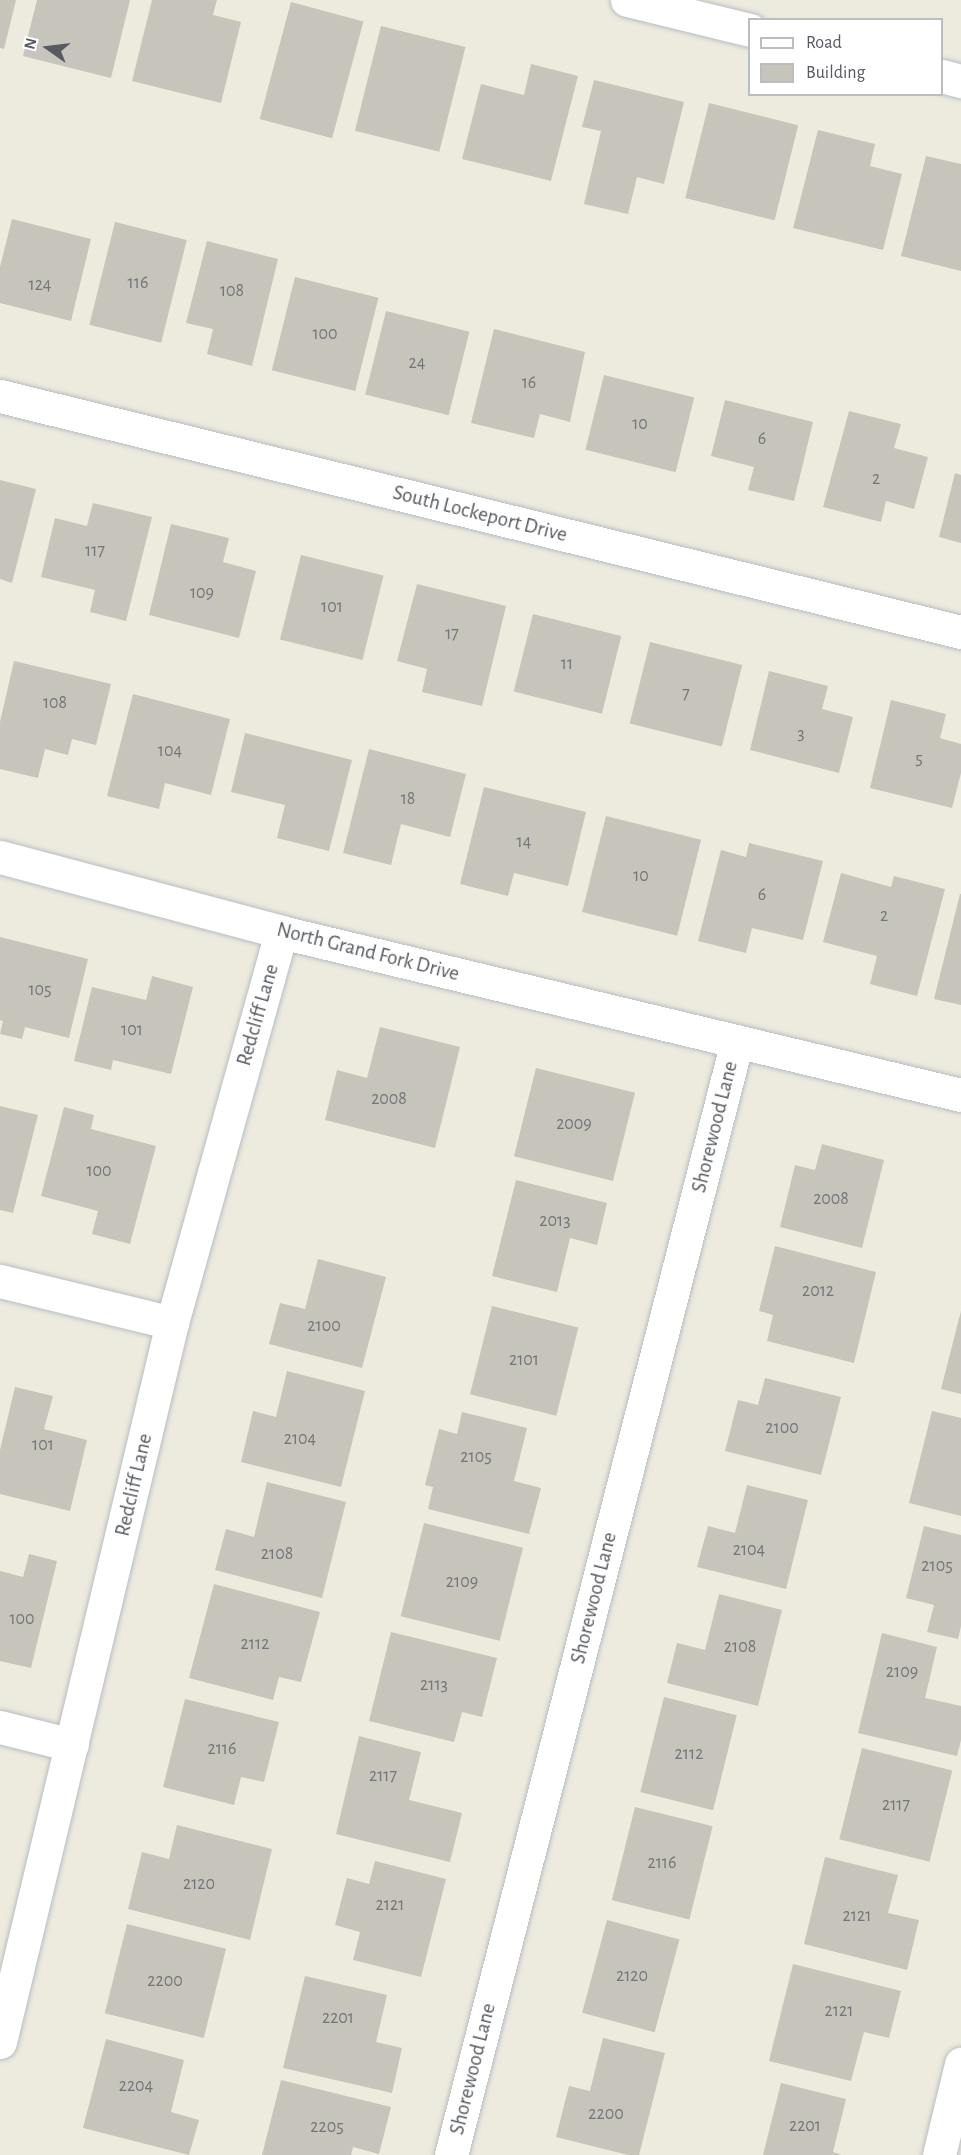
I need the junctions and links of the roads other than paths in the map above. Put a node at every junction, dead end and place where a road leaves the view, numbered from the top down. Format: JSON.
{"nodes":[{"id":1,"x":627,"y":0,"type":"edge"},
{"id":2,"x":748,"y":30,"type":"edge"},
{"id":3,"x":943,"y":76,"type":"edge"},
{"id":4,"x":961,"y":81,"type":"edge"},
{"id":5,"x":0,"y":396,"type":"edge"},
{"id":6,"x":961,"y":632,"type":"edge"},
{"id":7,"x":0,"y":857,"type":"edge"},
{"id":8,"x":281,"y":932,"type":"junction"},
{"id":9,"x":737,"y":1041,"type":"junction"},
{"id":10,"x":961,"y":1095,"type":"edge"},
{"id":11,"x":0,"y":1281,"type":"edge"},
{"id":12,"x":172,"y":1323,"type":"junction"},
{"id":13,"x":0,"y":1727,"type":"edge"},
{"id":14,"x":72,"y":1745,"type":"junction"},
{"id":15,"x":0,"y":2042,"type":"edge"},
{"id":16,"x":961,"y":2064,"type":"edge"},
{"id":17,"x":451,"y":2155,"type":"edge"},
{"id":18,"x":939,"y":2155,"type":"edge"}],
"edges":[{"from":1,"to":2,"type":"street"},
{"from":3,"to":4,"type":"street"},
{"from":5,"to":6,"type":"street","name":"South Lockeport Drive"},
{"from":7,"to":8,"type":"street","name":"North Grand Fork Drive"},
{"from":8,"to":9,"type":"street","name":"North Grand Fork Drive"},
{"from":8,"to":12,"type":"street","name":"Redcliff Lane"},
{"from":9,"to":10,"type":"street","name":"North Grand Fork Drive"},
{"from":9,"to":17,"type":"street","name":"Shorewood Lane"},
{"from":11,"to":12,"type":"street"},
{"from":12,"to":14,"type":"street","name":"Redcliff Lane"},
{"from":13,"to":14,"type":"street"},
{"from":14,"to":15,"type":"street","name":"Redcliff Lane"},
{"from":16,"to":18,"type":"street"}]}
